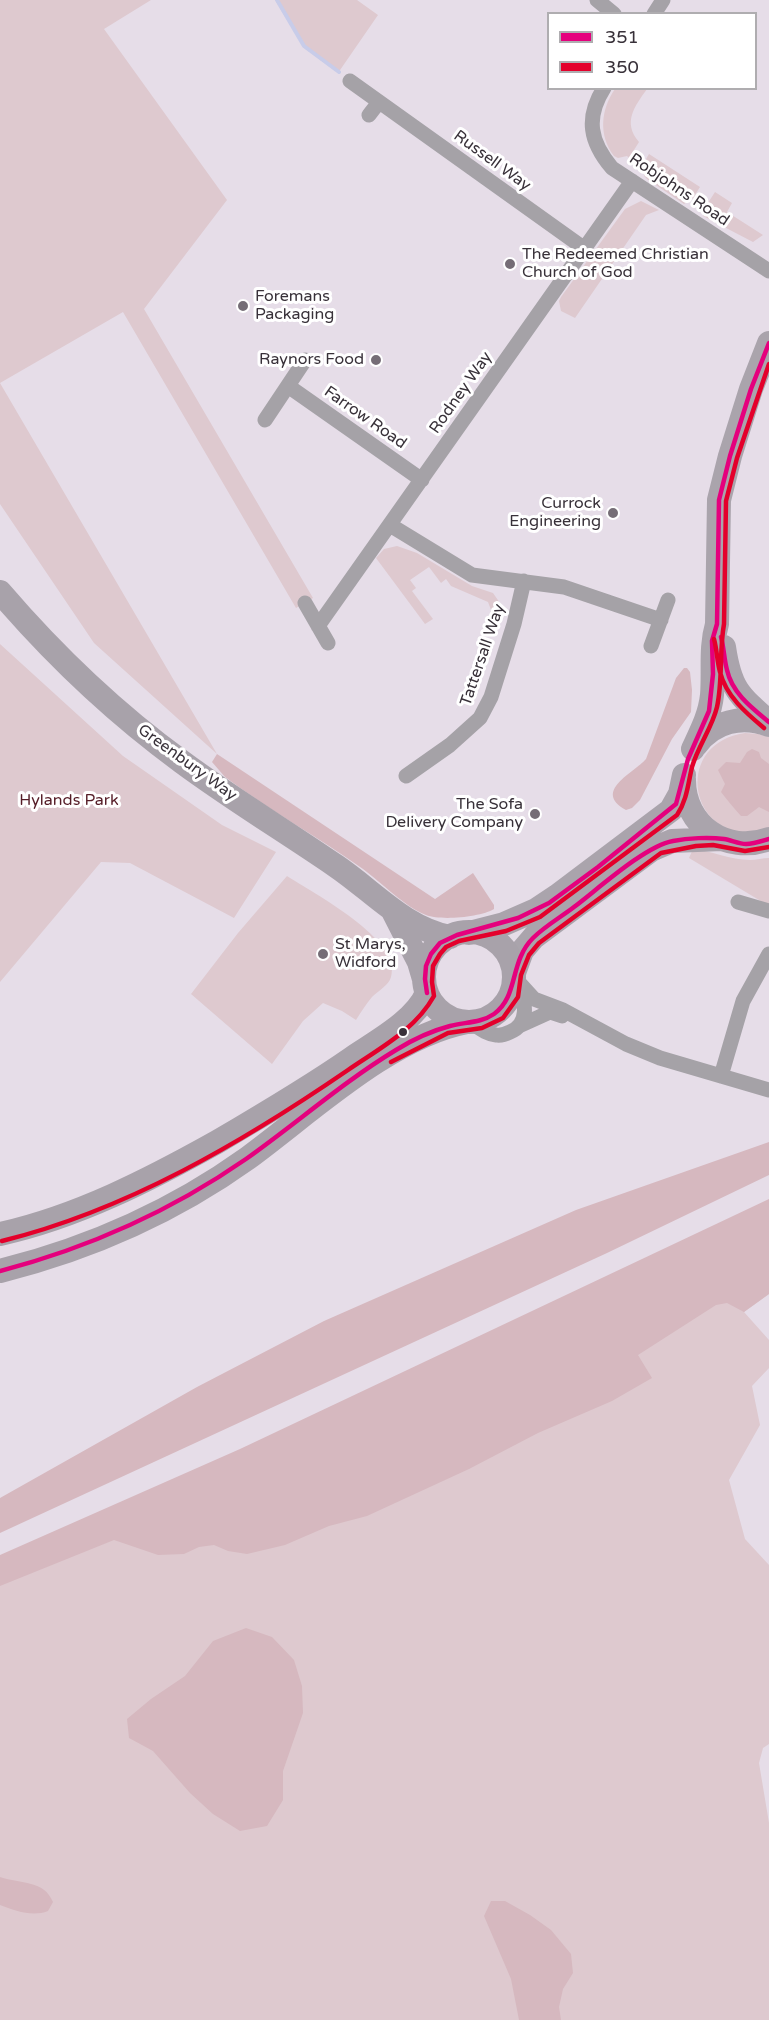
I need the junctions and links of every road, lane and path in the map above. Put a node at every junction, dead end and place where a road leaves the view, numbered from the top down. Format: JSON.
{"nodes":[{"id":1,"x":597,"y":0,"type":"edge"},
{"id":2,"x":612,"y":12,"type":"edge"},
{"id":3,"x":350,"y":81,"type":"dead end"},
{"id":4,"x":603,"y":90,"type":"edge"},
{"id":5,"x":379,"y":102,"type":"junction"},
{"id":6,"x":369,"y":116,"type":"dead end"},
{"id":7,"x":633,"y":182,"type":"junction"},
{"id":8,"x":585,"y":249,"type":"junction"},
{"id":9,"x":769,"y":271,"type":"edge"},
{"id":10,"x":769,"y":342,"type":"edge"},
{"id":11,"x":305,"y":360,"type":"dead end"},
{"id":12,"x":288,"y":386,"type":"junction"},
{"id":13,"x":265,"y":420,"type":"dead end"},
{"id":14,"x":422,"y":480,"type":"junction"},
{"id":15,"x":390,"y":525,"type":"junction"},
{"id":16,"x":524,"y":581,"type":"junction"},
{"id":17,"x":0,"y":592,"type":"edge"},
{"id":18,"x":668,"y":600,"type":"dead end"},
{"id":19,"x":305,"y":603,"type":"dead end"},
{"id":20,"x":661,"y":620,"type":"junction"},
{"id":21,"x":717,"y":624,"type":"junction"},
{"id":22,"x":318,"y":626,"type":"junction"},
{"id":23,"x":328,"y":643,"type":"dead end"},
{"id":24,"x":651,"y":646,"type":"dead end"},
{"id":25,"x":769,"y":723,"type":"edge"},
{"id":26,"x":693,"y":749,"type":"junction"},
{"id":27,"x":684,"y":775,"type":"junction"},
{"id":28,"x":406,"y":776,"type":"dead end"},
{"id":29,"x":722,"y":839,"type":"junction"},
{"id":30,"x":769,"y":839,"type":"edge"},
{"id":31,"x":738,"y":902,"type":"dead end"},
{"id":32,"x":769,"y":910,"type":"edge"},
{"id":33,"x":393,"y":911,"type":"junction"},
{"id":34,"x":459,"y":935,"type":"junction"},
{"id":35,"x":769,"y":954,"type":"edge"},
{"id":36,"x":516,"y":979,"type":"junction"},
{"id":37,"x":426,"y":986,"type":"junction"},
{"id":38,"x":468,"y":1022,"type":"junction"},
{"id":39,"x":585,"y":1023,"type":"junction"},
{"id":40,"x":519,"y":1026,"type":"junction"},
{"id":41,"x":721,"y":1076,"type":"junction"},
{"id":42,"x":769,"y":1090,"type":"edge"},
{"id":43,"x":0,"y":1234,"type":"edge"},
{"id":44,"x":0,"y":1271,"type":"edge"}],
"edges":[{"from":1,"to":2,"type":"street"},
{"from":3,"to":5,"type":"street","name":"Russell Way"},
{"from":4,"to":7,"type":"street","name":"Robjohns Road"},
{"from":5,"to":6,"type":"street"},
{"from":5,"to":8,"type":"street","name":"Russell Way"},
{"from":7,"to":8,"type":"street","name":"Rodney Way"},
{"from":7,"to":9,"type":"street","name":"Robjohns Road"},
{"from":8,"to":14,"type":"street","name":"Rodney Way"},
{"from":10,"to":21,"type":"main road"},
{"from":11,"to":12,"type":"street"},
{"from":12,"to":13,"type":"street"},
{"from":12,"to":14,"type":"street","name":"Farrow Road"},
{"from":14,"to":15,"type":"street","name":"Rodney Way"},
{"from":15,"to":16,"type":"street","name":"Tattersall Way"},
{"from":15,"to":22,"type":"street","name":"Rodney Way"},
{"from":16,"to":20,"type":"street","name":"Tattersall Way"},
{"from":16,"to":28,"type":"street","name":"Tattersall Way"},
{"from":17,"to":33,"type":"highway","name":"Greenbury Way"},
{"from":18,"to":20,"type":"street"},
{"from":19,"to":22,"type":"street"},
{"from":20,"to":24,"type":"street"},
{"from":21,"to":25,"type":"main road"},
{"from":21,"to":26,"type":"main road"},
{"from":22,"to":23,"type":"street"},
{"from":25,"to":26,"type":"main road"},
{"from":26,"to":27,"type":"main road"},
{"from":27,"to":29,"type":"main road"},
{"from":27,"to":34,"type":"main road"},
{"from":29,"to":30,"type":"main road"},
{"from":29,"to":36,"type":"main road"},
{"from":31,"to":32,"type":"street"},
{"from":33,"to":34,"type":"highway","name":"Greenbury Way"},
{"from":33,"to":37,"type":"highway","name":"Greenbury Way"},
{"from":34,"to":36,"type":"highway"},
{"from":34,"to":37,"type":"highway"},
{"from":35,"to":41,"type":"street"},
{"from":36,"to":38,"type":"highway"},
{"from":36,"to":39,"type":"street"},
{"from":36,"to":40,"type":"street"},
{"from":37,"to":38,"type":"highway"},
{"from":37,"to":43,"type":"highway"},
{"from":38,"to":40,"type":"street"},
{"from":38,"to":44,"type":"highway"},
{"from":39,"to":40,"type":"street"},
{"from":39,"to":41,"type":"street"},
{"from":41,"to":42,"type":"street"}]}
